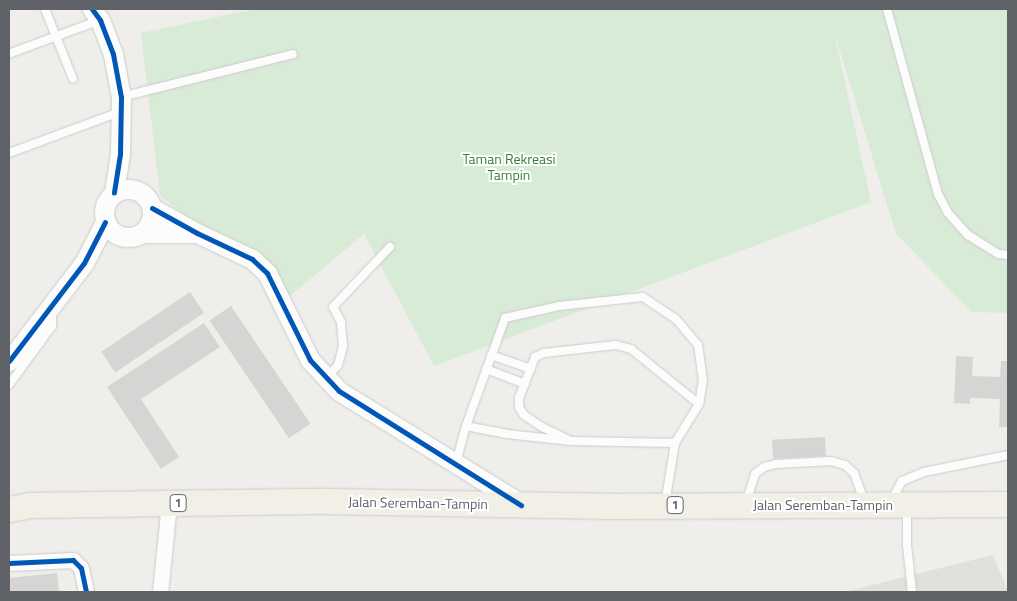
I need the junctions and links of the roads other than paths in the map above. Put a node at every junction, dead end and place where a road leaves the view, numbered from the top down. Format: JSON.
{"nodes":[{"id":1,"x":45,"y":9,"type":"edge"},
{"id":2,"x":887,"y":9,"type":"edge"},
{"id":3,"x":96,"y":15,"type":"edge"},
{"id":4,"x":55,"y":36,"type":"junction"},
{"id":5,"x":11,"y":53,"type":"dead end"},
{"id":6,"x":293,"y":54,"type":"dead end"},
{"id":7,"x":73,"y":79,"type":"dead end"},
{"id":8,"x":121,"y":104,"type":"junction"},
{"id":9,"x":9,"y":153,"type":"edge"},
{"id":10,"x":120,"y":154,"type":"junction"},
{"id":11,"x":140,"y":192,"type":"junction"},
{"id":12,"x":114,"y":193,"type":"junction"},
{"id":13,"x":152,"y":208,"type":"junction"},
{"id":14,"x":105,"y":222,"type":"junction"},
{"id":15,"x":196,"y":233,"type":"junction"},
{"id":16,"x":133,"y":235,"type":"junction"},
{"id":17,"x":390,"y":247,"type":"dead end"},
{"id":18,"x":1008,"y":255,"type":"edge"},
{"id":19,"x":84,"y":263,"type":"junction"},
{"id":20,"x":51,"y":303,"type":"junction"},
{"id":21,"x":491,"y":355,"type":"junction"},
{"id":22,"x":9,"y":361,"type":"edge"},
{"id":23,"x":486,"y":368,"type":"junction"},
{"id":24,"x":531,"y":369,"type":"junction"},
{"id":25,"x":325,"y":378,"type":"junction"},
{"id":26,"x":525,"y":384,"type":"junction"},
{"id":27,"x":9,"y":385,"type":"edge"},
{"id":28,"x":699,"y":404,"type":"junction"},
{"id":29,"x":466,"y":426,"type":"junction"},
{"id":30,"x":571,"y":441,"type":"junction"},
{"id":31,"x":675,"y":443,"type":"junction"},
{"id":32,"x":1008,"y":455,"type":"edge"},
{"id":33,"x":456,"y":464,"type":"junction"},
{"id":34,"x":15,"y":502,"type":"edge"},
{"id":35,"x":169,"y":504,"type":"junction"},
{"id":36,"x":746,"y":504,"type":"junction"},
{"id":37,"x":997,"y":504,"type":"edge"},
{"id":38,"x":521,"y":505,"type":"junction"},
{"id":39,"x":665,"y":506,"type":"junction"},
{"id":40,"x":887,"y":506,"type":"junction"},
{"id":41,"x":1008,"y":517,"type":"edge"},
{"id":42,"x":9,"y":562,"type":"edge"},
{"id":43,"x":86,"y":592,"type":"edge"},
{"id":44,"x":160,"y":592,"type":"edge"},
{"id":45,"x":912,"y":592,"type":"edge"}],
"edges":[{"from":1,"to":4,"type":"lane"},
{"from":2,"to":18,"type":"lane"},
{"from":3,"to":4,"type":"lane"},
{"from":3,"to":8,"type":"street"},
{"from":4,"to":5,"type":"lane"},
{"from":4,"to":7,"type":"lane"},
{"from":6,"to":8,"type":"lane"},
{"from":8,"to":9,"type":"lane"},
{"from":8,"to":10,"type":"street"},
{"from":10,"to":11,"type":"street"},
{"from":10,"to":12,"type":"street"},
{"from":11,"to":12,"type":"street"},
{"from":11,"to":13,"type":"street"},
{"from":12,"to":14,"type":"street"},
{"from":13,"to":15,"type":"street"},
{"from":13,"to":16,"type":"street"},
{"from":14,"to":16,"type":"street"},
{"from":14,"to":19,"type":"street"},
{"from":15,"to":16,"type":"street"},
{"from":15,"to":25,"type":"street"},
{"from":16,"to":19,"type":"street"},
{"from":17,"to":25,"type":"lane"},
{"from":19,"to":20,"type":"street"},
{"from":20,"to":22,"type":"street"},
{"from":20,"to":27,"type":"lane"},
{"from":21,"to":23,"type":"lane"},
{"from":21,"to":24,"type":"lane"},
{"from":21,"to":28,"type":"lane"},
{"from":23,"to":26,"type":"lane"},
{"from":23,"to":29,"type":"lane"},
{"from":24,"to":26,"type":"lane"},
{"from":24,"to":28,"type":"lane"},
{"from":25,"to":33,"type":"street"},
{"from":26,"to":30,"type":"lane"},
{"from":28,"to":31,"type":"lane"},
{"from":29,"to":30,"type":"lane"},
{"from":29,"to":33,"type":"lane"},
{"from":30,"to":31,"type":"lane"},
{"from":31,"to":39,"type":"lane"},
{"from":32,"to":40,"type":"lane"},
{"from":33,"to":38,"type":"street"},
{"from":34,"to":35,"type":"highway","name":"Jalan Seremban-Tampin","number":"1"},
{"from":35,"to":38,"type":"highway","name":"Jalan Seremban-Tampin","number":"1"},
{"from":35,"to":44,"type":"street"},
{"from":36,"to":39,"type":"highway","name":"Jalan Seremban-Tampin","number":"1"},
{"from":36,"to":40,"type":"highway","name":"Jalan Seremban-Tampin","number":"1"},
{"from":36,"to":40,"type":"lane"},
{"from":37,"to":40,"type":"highway","name":"Jalan Seremban-Tampin","number":"1"},
{"from":37,"to":41,"type":"highway"},
{"from":38,"to":39,"type":"highway","name":"Jalan Seremban-Tampin","number":"1"},
{"from":40,"to":45,"type":"lane"},
{"from":42,"to":43,"type":"street"}]}
